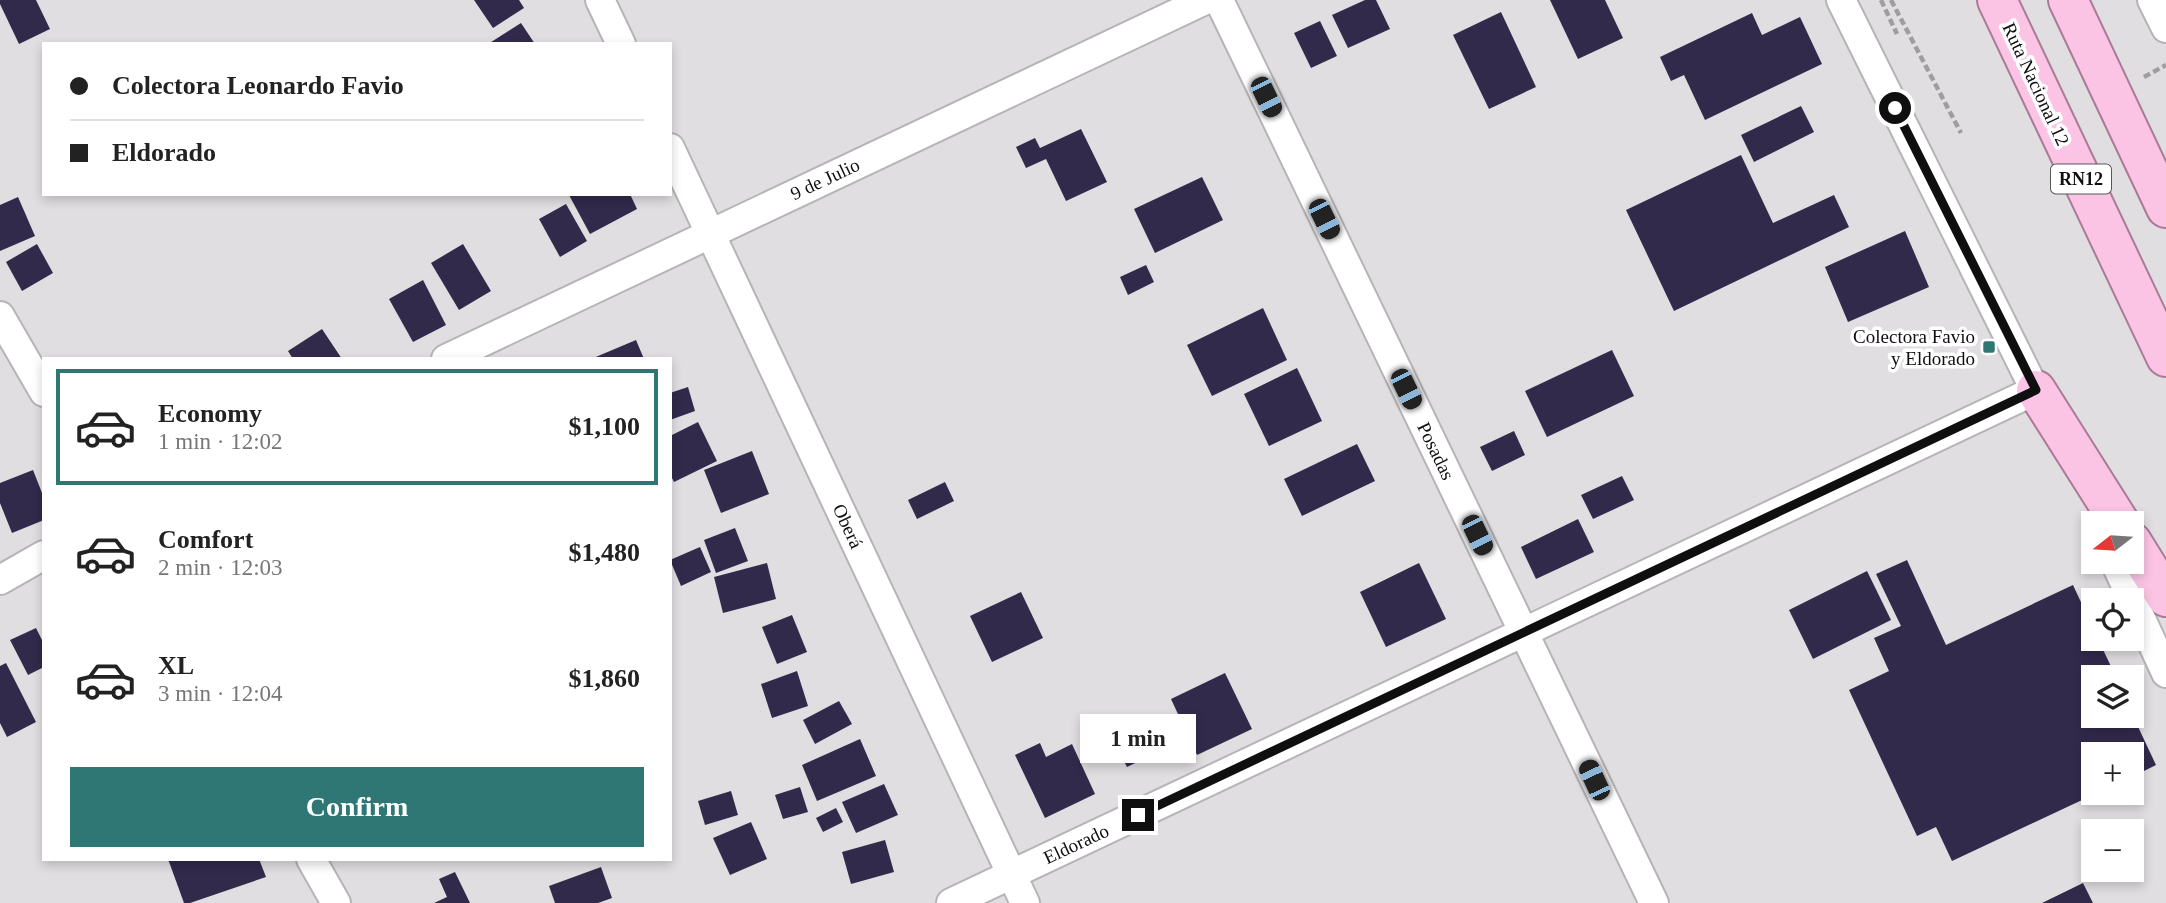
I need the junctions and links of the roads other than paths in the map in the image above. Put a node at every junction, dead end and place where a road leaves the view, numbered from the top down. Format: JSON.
{"nodes":[{"id":1,"x":600,"y":0,"type":"edge"},
{"id":2,"x":1205,"y":0,"type":"edge"},
{"id":3,"x":1219,"y":0,"type":"edge"},
{"id":4,"x":1841,"y":0,"type":"edge"},
{"id":5,"x":1997,"y":0,"type":"edge"},
{"id":6,"x":2068,"y":0,"type":"edge"},
{"id":7,"x":2152,"y":0,"type":"edge"},
{"id":8,"x":2166,"y":28,"type":"edge"},
{"id":9,"x":620,"y":42,"type":"edge"},
{"id":10,"x":672,"y":152,"type":"edge"},
{"id":11,"x":2166,"y":208,"type":"edge"},
{"id":12,"x":710,"y":234,"type":"junction"},
{"id":13,"x":0,"y":316,"type":"edge"},
{"id":14,"x":450,"y":357,"type":"edge"},
{"id":15,"x":2166,"y":357,"type":"edge"},
{"id":16,"x":42,"y":389,"type":"edge"},
{"id":17,"x":2036,"y":390,"type":"junction"},
{"id":18,"x":2091,"y":511,"type":"edge"},
{"id":19,"x":2112,"y":511,"type":"edge"},
{"id":20,"x":42,"y":556,"type":"edge"},
{"id":21,"x":2144,"y":561,"type":"edge"},
{"id":22,"x":2121,"y":574,"type":"edge"},
{"id":23,"x":0,"y":580,"type":"edge"},
{"id":24,"x":2166,"y":597,"type":"edge"},
{"id":25,"x":1524,"y":632,"type":"junction"},
{"id":26,"x":2166,"y":673,"type":"edge"},
{"id":27,"x":312,"y":861,"type":"edge"},
{"id":28,"x":1012,"y":874,"type":"junction"},
{"id":29,"x":336,"y":903,"type":"edge"},
{"id":30,"x":951,"y":903,"type":"edge"},
{"id":31,"x":1026,"y":903,"type":"edge"},
{"id":32,"x":1654,"y":903,"type":"edge"}],
"edges":[{"from":1,"to":9,"type":"street"},
{"from":2,"to":12,"type":"street","name":"9 de Julio"},
{"from":3,"to":25,"type":"street","name":"Posadas"},
{"from":4,"to":17,"type":"street"},
{"from":5,"to":15,"type":"highway","name":"Ruta Nacional 12","number":"RN12"},
{"from":6,"to":11,"type":"highway"},
{"from":7,"to":8,"type":"street"},
{"from":10,"to":12,"type":"street","name":"Oberá"},
{"from":12,"to":14,"type":"street","name":"9 de Julio"},
{"from":12,"to":28,"type":"street","name":"Oberá"},
{"from":13,"to":16,"type":"street"},
{"from":17,"to":18,"type":"street"},
{"from":17,"to":19,"type":"highway"},
{"from":17,"to":25,"type":"street","name":"Eldorado"},
{"from":20,"to":23,"type":"street"},
{"from":21,"to":24,"type":"highway"},
{"from":22,"to":26,"type":"street"},
{"from":25,"to":28,"type":"street","name":"Eldorado"},
{"from":25,"to":32,"type":"street","name":"Posadas"},
{"from":27,"to":29,"type":"street"},
{"from":28,"to":30,"type":"street","name":"Eldorado"},
{"from":28,"to":31,"type":"street","name":"Oberá"}]}
